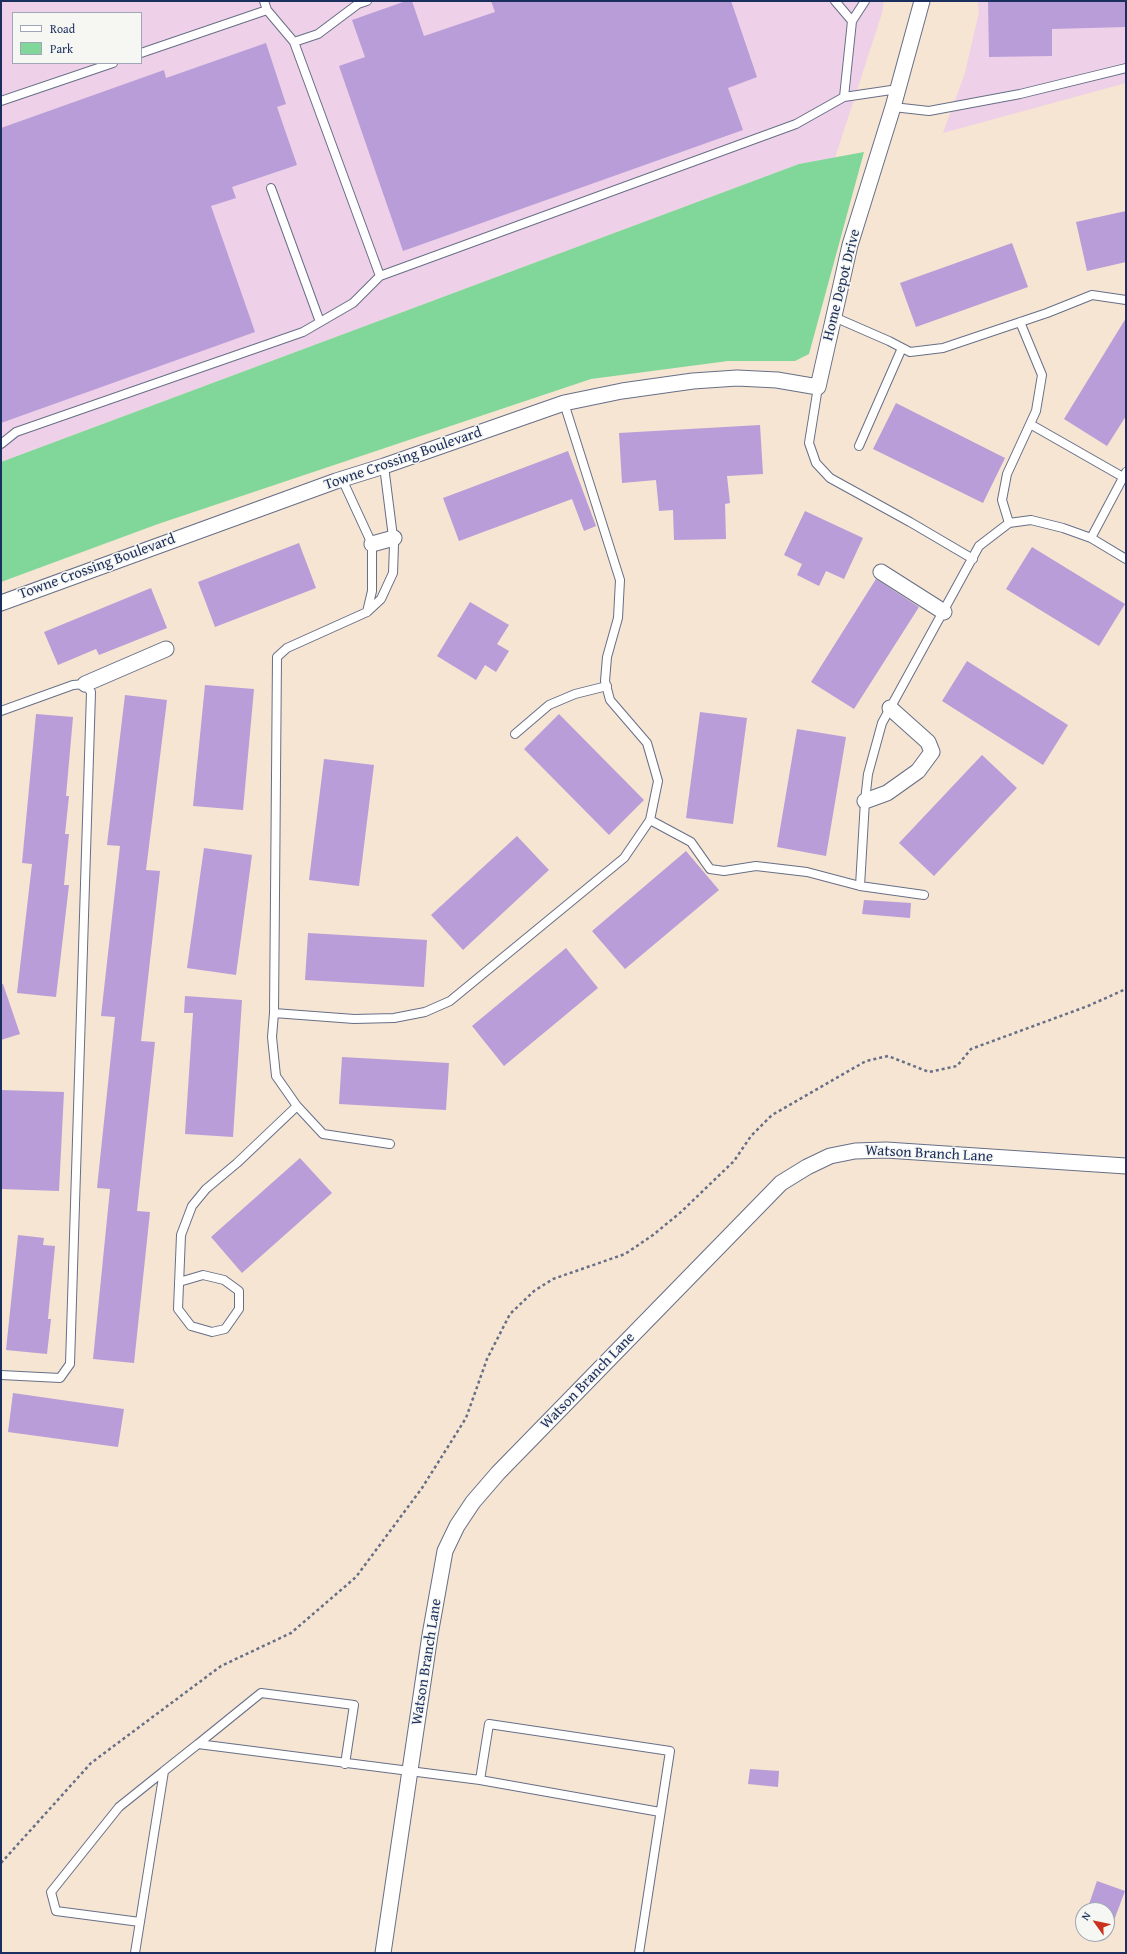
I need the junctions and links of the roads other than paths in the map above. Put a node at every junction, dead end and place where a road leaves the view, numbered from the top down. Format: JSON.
{"nodes":[{"id":1,"x":264,"y":1,"type":"edge"},
{"id":2,"x":367,"y":1,"type":"edge"},
{"id":3,"x":834,"y":1,"type":"edge"},
{"id":4,"x":865,"y":1,"type":"edge"},
{"id":5,"x":922,"y":1,"type":"edge"},
{"id":6,"x":267,"y":10,"type":"junction"},
{"id":7,"x":852,"y":21,"type":"junction"},
{"id":8,"x":294,"y":42,"type":"junction"},
{"id":9,"x":142,"y":53,"type":"edge"},
{"id":10,"x":110,"y":64,"type":"edge"},
{"id":11,"x":1126,"y":68,"type":"edge"},
{"id":12,"x":898,"y":89,"type":"junction"},
{"id":13,"x":844,"y":97,"type":"junction"},
{"id":14,"x":1,"y":101,"type":"edge"},
{"id":15,"x":893,"y":107,"type":"junction"},
{"id":16,"x":271,"y":188,"type":"dead end"},
{"id":17,"x":380,"y":276,"type":"junction"},
{"id":18,"x":1126,"y":300,"type":"edge"},
{"id":19,"x":834,"y":317,"type":"junction"},
{"id":20,"x":320,"y":322,"type":"junction"},
{"id":21,"x":1020,"y":322,"type":"junction"},
{"id":22,"x":902,"y":348,"type":"junction"},
{"id":23,"x":818,"y":387,"type":"junction"},
{"id":24,"x":564,"y":403,"type":"junction"},
{"id":25,"x":1030,"y":424,"type":"junction"},
{"id":26,"x":1,"y":444,"type":"edge"},
{"id":27,"x":859,"y":446,"type":"dead end"},
{"id":28,"x":384,"y":466,"type":"junction"},
{"id":29,"x":1125,"y":474,"type":"edge"},
{"id":30,"x":342,"y":479,"type":"junction"},
{"id":31,"x":1009,"y":523,"type":"junction"},
{"id":32,"x":394,"y":538,"type":"junction"},
{"id":33,"x":1091,"y":538,"type":"junction"},
{"id":34,"x":372,"y":544,"type":"junction"},
{"id":35,"x":973,"y":559,"type":"junction"},
{"id":36,"x":1126,"y":559,"type":"edge"},
{"id":37,"x":881,"y":572,"type":"dead end"},
{"id":38,"x":1,"y":603,"type":"edge"},
{"id":39,"x":367,"y":612,"type":"junction"},
{"id":40,"x":944,"y":612,"type":"junction"},
{"id":41,"x":166,"y":649,"type":"dead end"},
{"id":42,"x":85,"y":684,"type":"junction"},
{"id":43,"x":607,"y":686,"type":"junction"},
{"id":44,"x":890,"y":708,"type":"junction"},
{"id":45,"x":1,"y":711,"type":"edge"},
{"id":46,"x":514,"y":734,"type":"dead end"},
{"id":47,"x":864,"y":801,"type":"junction"},
{"id":48,"x":650,"y":820,"type":"junction"},
{"id":49,"x":860,"y":886,"type":"junction"},
{"id":50,"x":924,"y":895,"type":"dead end"},
{"id":51,"x":274,"y":1013,"type":"junction"},
{"id":52,"x":296,"y":1106,"type":"junction"},
{"id":53,"x":390,"y":1144,"type":"dead end"},
{"id":54,"x":1126,"y":1166,"type":"edge"},
{"id":55,"x":179,"y":1282,"type":"junction"},
{"id":56,"x":1,"y":1375,"type":"edge"},
{"id":57,"x":198,"y":1744,"type":"junction"},
{"id":58,"x":345,"y":1764,"type":"junction"},
{"id":59,"x":164,"y":1771,"type":"junction"},
{"id":60,"x":410,"y":1772,"type":"junction"},
{"id":61,"x":480,"y":1780,"type":"junction"},
{"id":62,"x":660,"y":1812,"type":"junction"},
{"id":63,"x":140,"y":1922,"type":"junction"},
{"id":64,"x":135,"y":1953,"type":"edge"},
{"id":65,"x":383,"y":1953,"type":"edge"},
{"id":66,"x":639,"y":1953,"type":"edge"}],
"edges":[{"from":1,"to":6,"type":"lane"},
{"from":2,"to":8,"type":"lane"},
{"from":3,"to":7,"type":"lane"},
{"from":4,"to":7,"type":"lane"},
{"from":5,"to":12,"type":"street","name":"Home Depot Drive"},
{"from":6,"to":8,"type":"lane"},
{"from":6,"to":9,"type":"lane"},
{"from":7,"to":13,"type":"lane"},
{"from":8,"to":17,"type":"lane"},
{"from":10,"to":14,"type":"lane"},
{"from":11,"to":15,"type":"lane"},
{"from":12,"to":13,"type":"lane"},
{"from":12,"to":15,"type":"street","name":"Home Depot Drive"},
{"from":13,"to":17,"type":"lane"},
{"from":15,"to":19,"type":"street","name":"Home Depot Drive"},
{"from":16,"to":20,"type":"lane"},
{"from":17,"to":20,"type":"lane"},
{"from":18,"to":21,"type":"lane"},
{"from":19,"to":22,"type":"lane"},
{"from":19,"to":23,"type":"street","name":"Home Depot Drive"},
{"from":20,"to":26,"type":"lane"},
{"from":21,"to":22,"type":"lane"},
{"from":21,"to":25,"type":"lane"},
{"from":22,"to":27,"type":"lane"},
{"from":23,"to":24,"type":"street","name":"Towne Crossing Boulevard"},
{"from":23,"to":35,"type":"lane","name":"Home Depot Drive"},
{"from":24,"to":28,"type":"street","name":"Towne Crossing Boulevard"},
{"from":24,"to":43,"type":"lane"},
{"from":25,"to":29,"type":"lane"},
{"from":25,"to":31,"type":"lane"},
{"from":28,"to":30,"type":"street","name":"Towne Crossing Boulevard"},
{"from":28,"to":32,"type":"lane"},
{"from":29,"to":33,"type":"lane"},
{"from":30,"to":34,"type":"lane"},
{"from":30,"to":38,"type":"street","name":"Towne Crossing Boulevard"},
{"from":31,"to":33,"type":"lane"},
{"from":31,"to":35,"type":"lane"},
{"from":32,"to":34,"type":"street"},
{"from":32,"to":39,"type":"lane"},
{"from":33,"to":36,"type":"lane"},
{"from":34,"to":39,"type":"lane"},
{"from":35,"to":40,"type":"lane"},
{"from":37,"to":40,"type":"street"},
{"from":39,"to":51,"type":"lane"},
{"from":40,"to":44,"type":"lane"},
{"from":41,"to":42,"type":"street"},
{"from":42,"to":45,"type":"lane"},
{"from":42,"to":56,"type":"lane"},
{"from":43,"to":46,"type":"lane"},
{"from":43,"to":48,"type":"lane"},
{"from":44,"to":47,"type":"lane"},
{"from":44,"to":47,"type":"street"},
{"from":47,"to":49,"type":"lane"},
{"from":48,"to":49,"type":"lane"},
{"from":48,"to":51,"type":"lane"},
{"from":49,"to":50,"type":"lane"},
{"from":51,"to":52,"type":"lane"},
{"from":52,"to":53,"type":"lane"},
{"from":52,"to":55,"type":"lane"},
{"from":54,"to":60,"type":"street","name":"Watson Branch Lane"},
{"from":55,"to":55,"type":"lane"},
{"from":57,"to":58,"type":"lane"},
{"from":57,"to":58,"type":"lane"},
{"from":57,"to":59,"type":"lane"},
{"from":58,"to":60,"type":"lane"},
{"from":59,"to":63,"type":"lane"},
{"from":59,"to":63,"type":"lane"},
{"from":60,"to":61,"type":"lane"},
{"from":60,"to":65,"type":"street","name":"Watson Branch Lane"},
{"from":61,"to":62,"type":"lane"},
{"from":61,"to":62,"type":"lane"},
{"from":62,"to":66,"type":"lane"},
{"from":63,"to":64,"type":"lane"}]}
